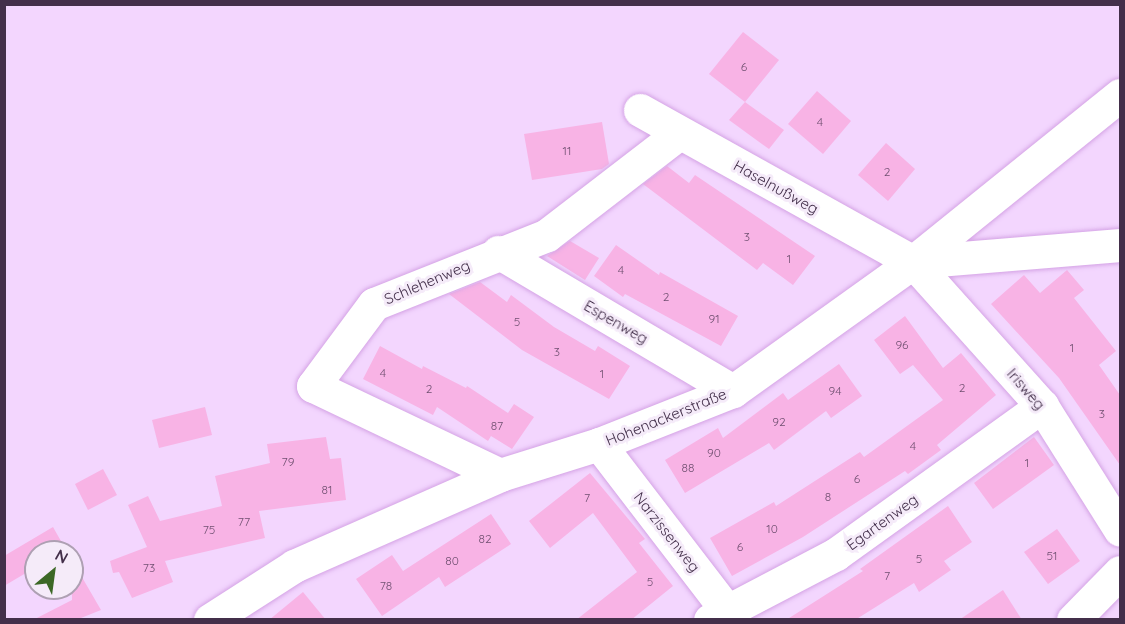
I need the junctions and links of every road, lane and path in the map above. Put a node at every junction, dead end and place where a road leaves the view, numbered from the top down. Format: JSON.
{"nodes":[{"id":1,"x":1120,"y":95,"type":"edge"},
{"id":2,"x":640,"y":110,"type":"dead end"},
{"id":3,"x":678,"y":134,"type":"junction"},
{"id":4,"x":1120,"y":245,"type":"edge"},
{"id":5,"x":498,"y":252,"type":"junction"},
{"id":6,"x":913,"y":262,"type":"junction"},
{"id":7,"x":733,"y":391,"type":"junction"},
{"id":8,"x":1042,"y":406,"type":"junction"},
{"id":9,"x":599,"y":444,"type":"junction"},
{"id":10,"x":500,"y":475,"type":"junction"},
{"id":11,"x":1120,"y":530,"type":"edge"},
{"id":12,"x":1120,"y":572,"type":"edge"},
{"id":13,"x":724,"y":616,"type":"edge"},
{"id":14,"x":210,"y":620,"type":"edge"},
{"id":15,"x":1073,"y":620,"type":"edge"}],
"edges":[{"from":1,"to":6,"type":"street","name":"Hohenackerstraße"},
{"from":2,"to":3,"type":"street","name":"Haselnußweg"},
{"from":3,"to":5,"type":"street","name":"Schlehenweg"},
{"from":3,"to":6,"type":"street","name":"Haselnußweg"},
{"from":4,"to":6,"type":"street"},
{"from":5,"to":7,"type":"street","name":"Espenweg"},
{"from":5,"to":10,"type":"street","name":"Schlehenweg"},
{"from":6,"to":7,"type":"street","name":"Hohenackerstraße"},
{"from":6,"to":8,"type":"street","name":"Irisweg"},
{"from":7,"to":9,"type":"street","name":"Hohenackerstraße"},
{"from":8,"to":11,"type":"street","name":"Irisweg"},
{"from":8,"to":13,"type":"street","name":"Egartenweg"},
{"from":9,"to":10,"type":"street","name":"Hohenackerstraße"},
{"from":9,"to":13,"type":"street","name":"Narzissenweg"},
{"from":10,"to":14,"type":"street","name":"Hohenackerstraße"},
{"from":12,"to":15,"type":"street"}]}
